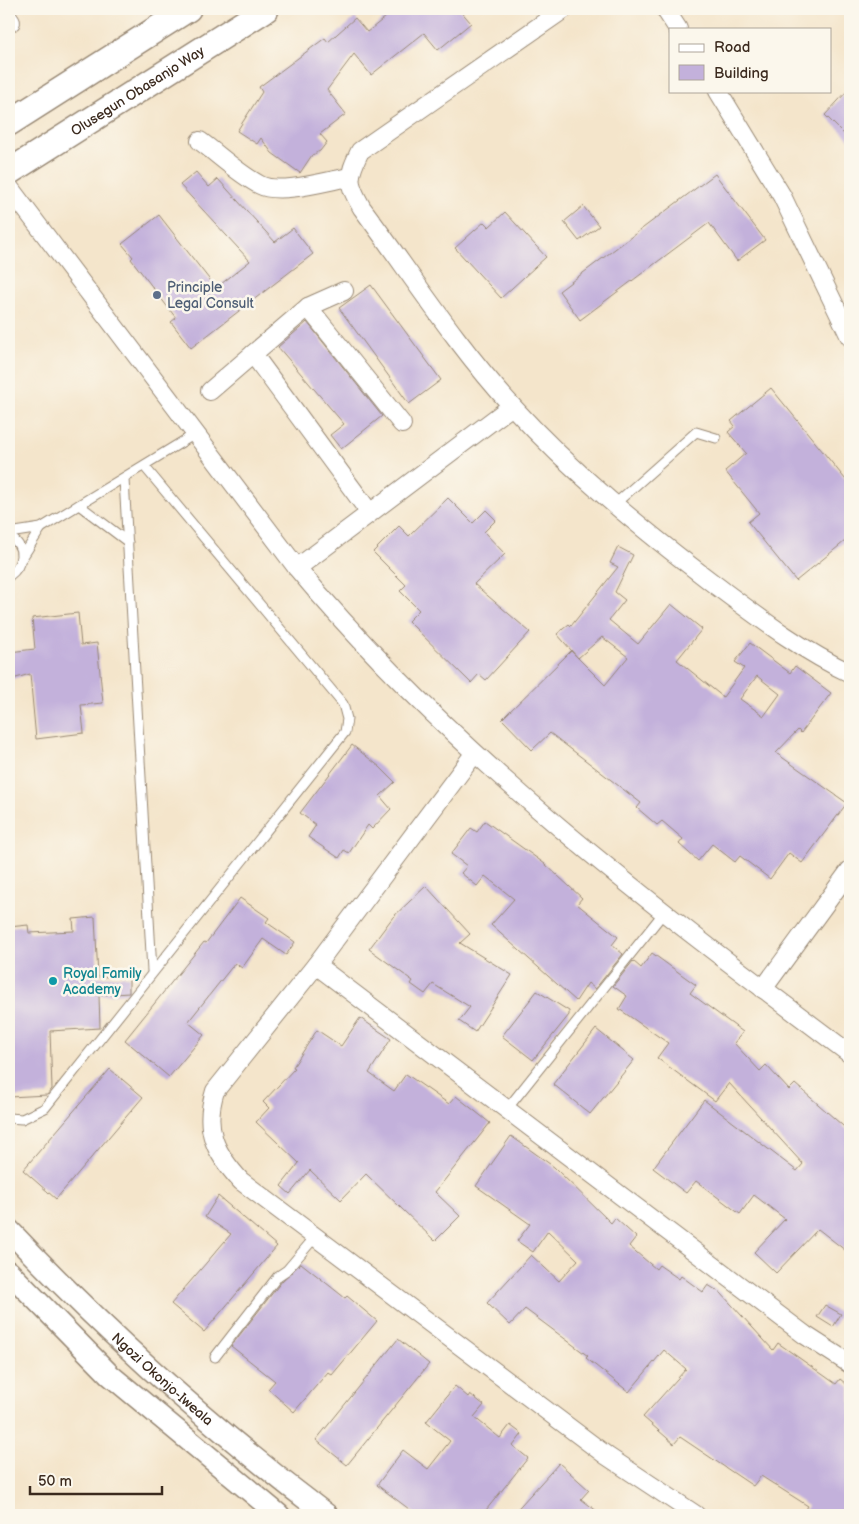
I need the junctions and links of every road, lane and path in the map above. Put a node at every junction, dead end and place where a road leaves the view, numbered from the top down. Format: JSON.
{"nodes":[{"id":1,"x":188,"y":9,"type":"edge"},
{"id":2,"x":266,"y":9,"type":"edge"},
{"id":3,"x":564,"y":9,"type":"edge"},
{"id":4,"x":665,"y":9,"type":"edge"},
{"id":5,"x":677,"y":28,"type":"edge"},
{"id":6,"x":719,"y":92,"type":"edge"},
{"id":7,"x":9,"y":123,"type":"edge"},
{"id":8,"x":200,"y":141,"type":"dead end"},
{"id":9,"x":9,"y":172,"type":"edge"},
{"id":10,"x":349,"y":177,"type":"junction"},
{"id":11,"x":9,"y":187,"type":"edge"},
{"id":12,"x":344,"y":291,"type":"dead end"},
{"id":13,"x":308,"y":307,"type":"junction"},
{"id":14,"x":850,"y":336,"type":"edge"},
{"id":15,"x":253,"y":354,"type":"junction"},
{"id":16,"x":210,"y":391,"type":"dead end"},
{"id":17,"x":512,"y":406,"type":"junction"},
{"id":18,"x":402,"y":424,"type":"dead end"},
{"id":19,"x":195,"y":434,"type":"junction"},
{"id":20,"x":716,"y":438,"type":"dead end"},
{"id":21,"x":144,"y":466,"type":"junction"},
{"id":22,"x":124,"y":478,"type":"junction"},
{"id":23,"x":615,"y":504,"type":"junction"},
{"id":24,"x":79,"y":505,"type":"junction"},
{"id":25,"x":370,"y":513,"type":"junction"},
{"id":26,"x":40,"y":528,"type":"junction"},
{"id":27,"x":9,"y":535,"type":"edge"},
{"id":28,"x":128,"y":542,"type":"junction"},
{"id":29,"x":22,"y":558,"type":"junction"},
{"id":30,"x":297,"y":568,"type":"junction"},
{"id":31,"x":9,"y":576,"type":"edge"},
{"id":32,"x":850,"y":674,"type":"edge"},
{"id":33,"x":474,"y":754,"type":"junction"},
{"id":34,"x":850,"y":870,"type":"edge"},
{"id":35,"x":665,"y":911,"type":"junction"},
{"id":36,"x":316,"y":965,"type":"junction"},
{"id":37,"x":152,"y":972,"type":"junction"},
{"id":38,"x":764,"y":989,"type":"junction"},
{"id":39,"x":850,"y":1054,"type":"edge"},
{"id":40,"x":507,"y":1109,"type":"junction"},
{"id":41,"x":9,"y":1118,"type":"edge"},
{"id":42,"x":9,"y":1230,"type":"edge"},
{"id":43,"x":315,"y":1237,"type":"junction"},
{"id":44,"x":9,"y":1272,"type":"edge"},
{"id":45,"x":215,"y":1357,"type":"dead end"},
{"id":46,"x":850,"y":1364,"type":"edge"},
{"id":47,"x":271,"y":1513,"type":"edge"},
{"id":48,"x":327,"y":1515,"type":"edge"},
{"id":49,"x":696,"y":1515,"type":"edge"}],
"edges":[{"from":1,"to":7,"type":"main road"},
{"from":2,"to":9,"type":"main road","name":"Olusegun Obasanjo Way"},
{"from":3,"to":10,"type":"street"},
{"from":4,"to":5,"type":"street"},
{"from":6,"to":14,"type":"street"},
{"from":8,"to":10,"type":"street"},
{"from":10,"to":17,"type":"street"},
{"from":11,"to":19,"type":"street"},
{"from":12,"to":13,"type":"street"},
{"from":13,"to":15,"type":"street"},
{"from":13,"to":18,"type":"street"},
{"from":15,"to":16,"type":"street"},
{"from":15,"to":25,"type":"street"},
{"from":17,"to":23,"type":"street"},
{"from":17,"to":25,"type":"street"},
{"from":19,"to":21,"type":"lane"},
{"from":19,"to":30,"type":"street"},
{"from":20,"to":23,"type":"lane"},
{"from":21,"to":22,"type":"lane"},
{"from":21,"to":37,"type":"lane"},
{"from":22,"to":24,"type":"lane"},
{"from":22,"to":28,"type":"lane"},
{"from":23,"to":32,"type":"street"},
{"from":24,"to":26,"type":"lane"},
{"from":24,"to":28,"type":"lane"},
{"from":25,"to":30,"type":"street"},
{"from":26,"to":27,"type":"lane"},
{"from":26,"to":29,"type":"lane"},
{"from":27,"to":29,"type":"lane"},
{"from":28,"to":37,"type":"lane"},
{"from":29,"to":31,"type":"lane"},
{"from":30,"to":33,"type":"street"},
{"from":33,"to":35,"type":"street"},
{"from":33,"to":36,"type":"street"},
{"from":34,"to":38,"type":"street"},
{"from":35,"to":38,"type":"street"},
{"from":35,"to":40,"type":"lane"},
{"from":36,"to":40,"type":"street"},
{"from":36,"to":43,"type":"street"},
{"from":37,"to":41,"type":"lane"},
{"from":38,"to":39,"type":"street"},
{"from":40,"to":46,"type":"street"},
{"from":42,"to":48,"type":"street","name":"Ngozi Okonjo-Iweala"},
{"from":43,"to":45,"type":"lane"},
{"from":43,"to":49,"type":"street"},
{"from":44,"to":47,"type":"street"}]}
